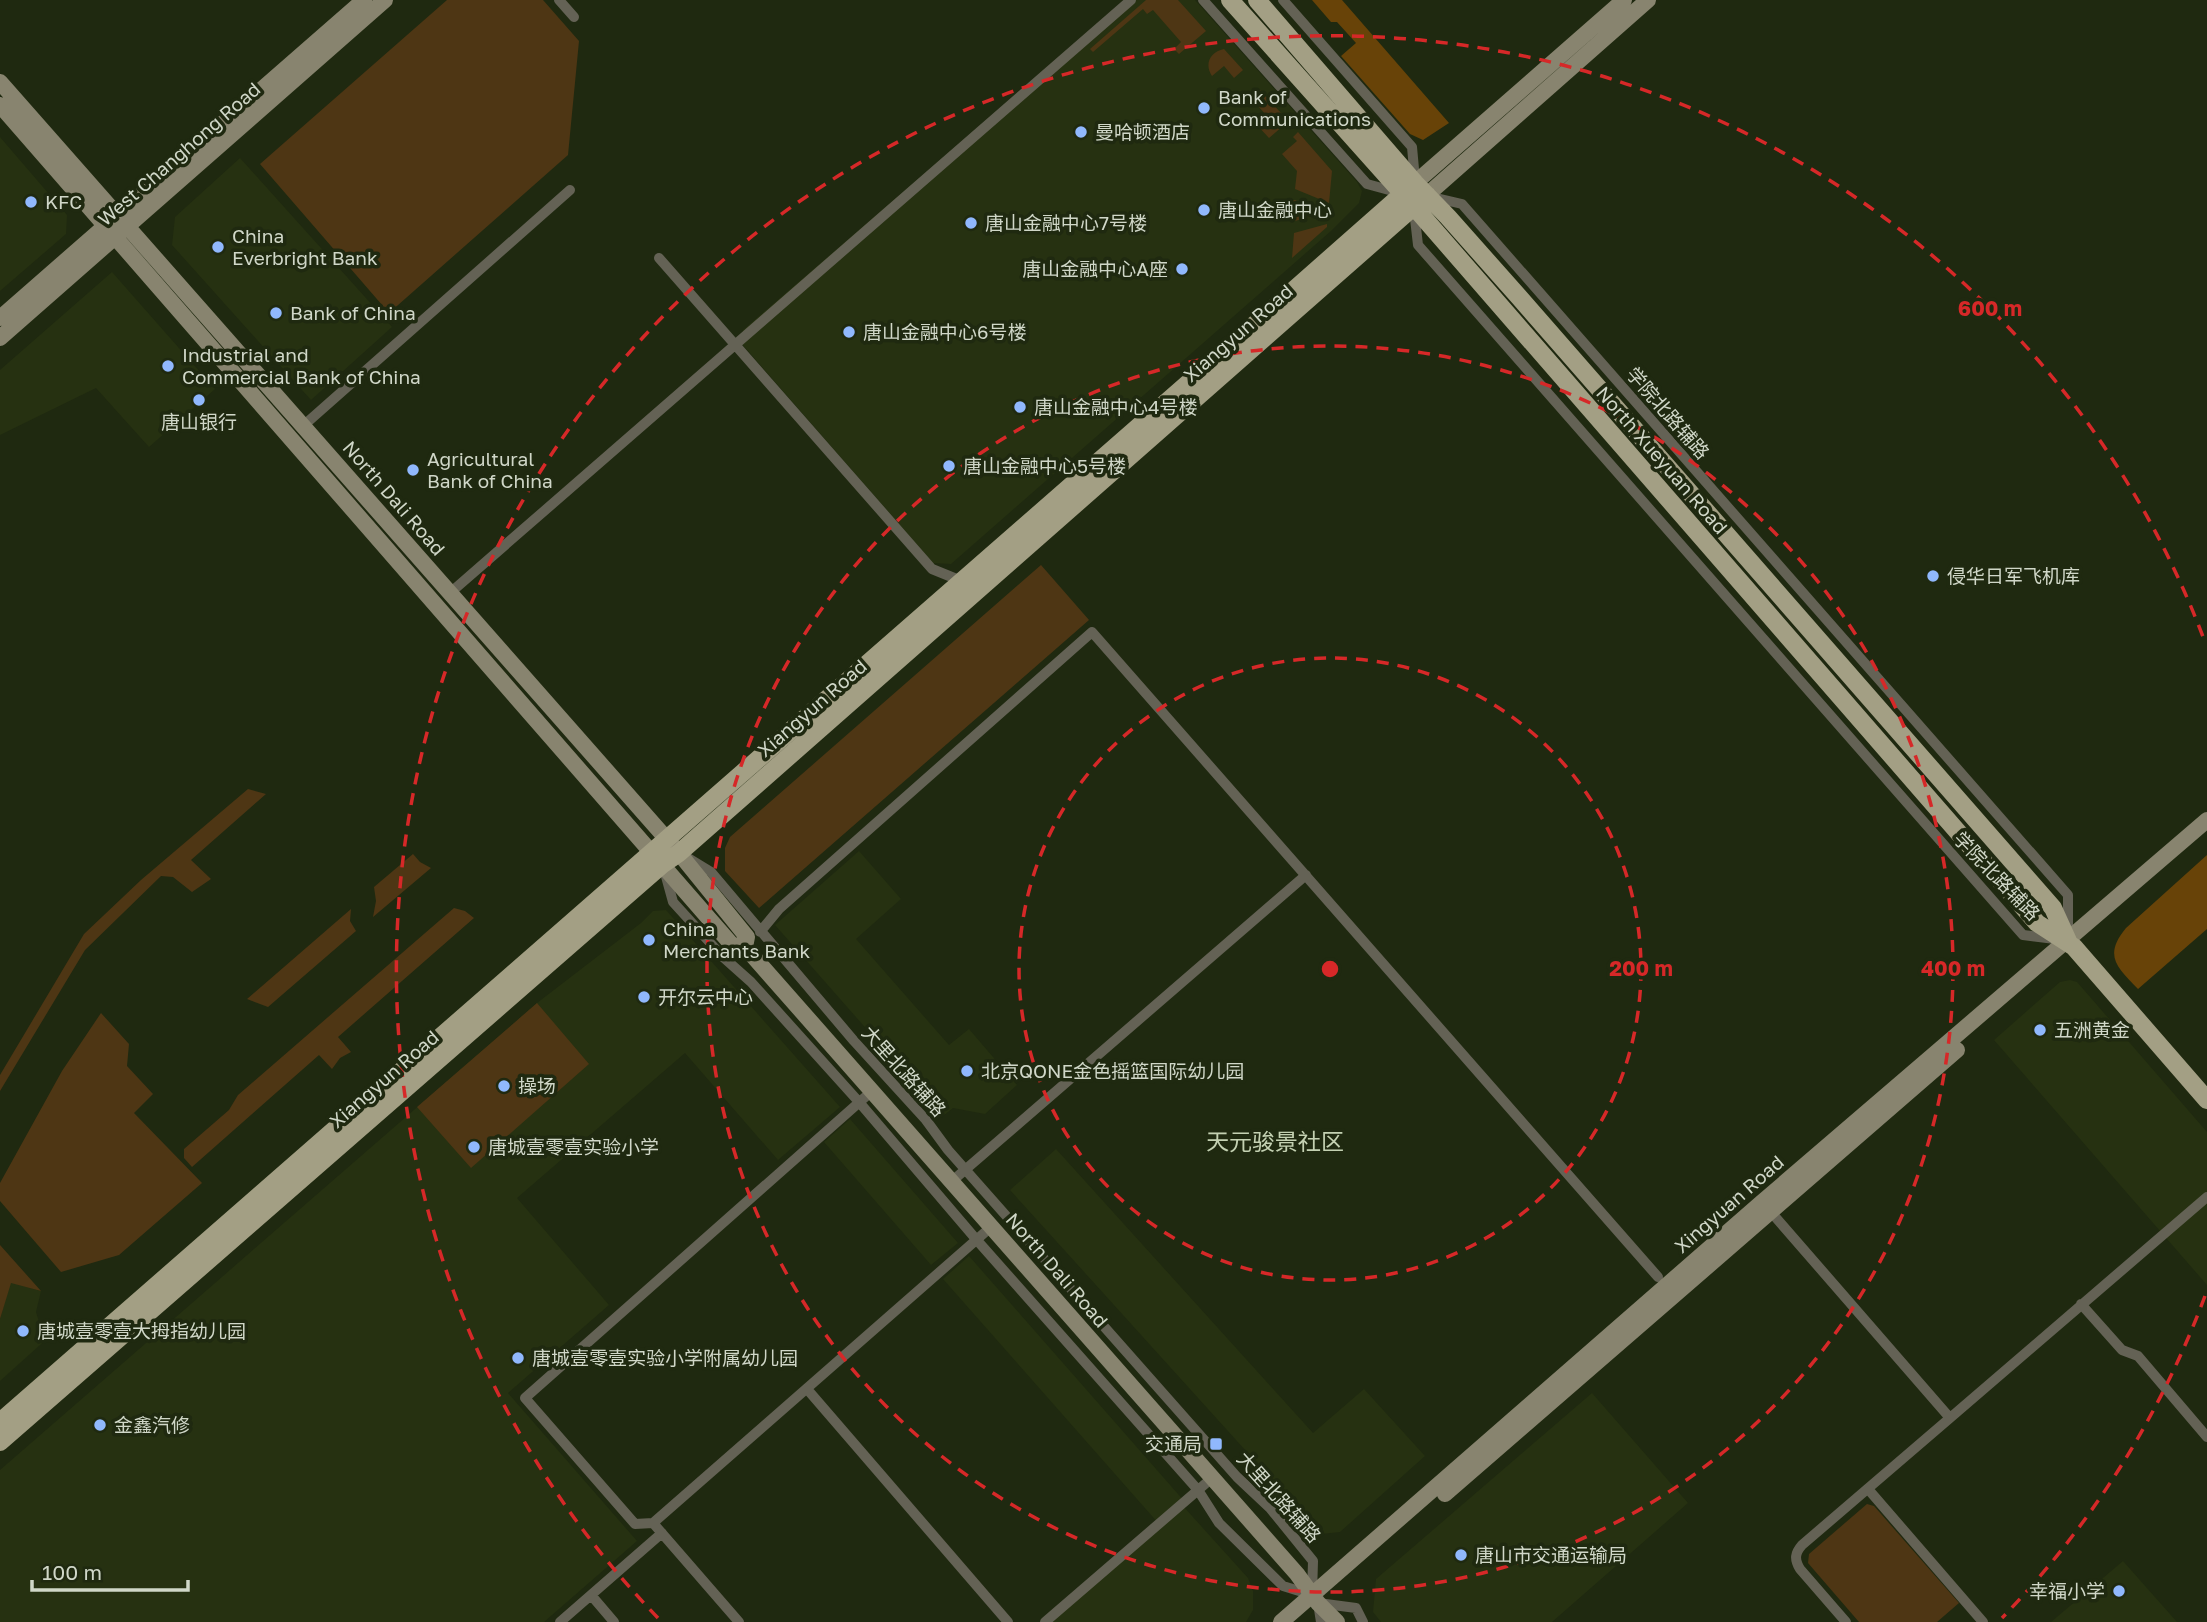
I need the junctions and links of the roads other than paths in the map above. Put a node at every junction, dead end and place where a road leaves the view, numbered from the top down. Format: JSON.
{"nodes":[{"id":1,"x":364,"y":0,"type":"edge"},
{"id":2,"x":385,"y":0,"type":"edge"},
{"id":3,"x":559,"y":0,"type":"edge"},
{"id":4,"x":1131,"y":0,"type":"edge"},
{"id":5,"x":1203,"y":0,"type":"edge"},
{"id":6,"x":1230,"y":0,"type":"edge"},
{"id":7,"x":1257,"y":0,"type":"edge"},
{"id":8,"x":1283,"y":0,"type":"edge"},
{"id":9,"x":1624,"y":0,"type":"edge"},
{"id":10,"x":1648,"y":0,"type":"edge"},
{"id":11,"x":574,"y":17,"type":"dead end"},
{"id":12,"x":0,"y":82,"type":"edge"},
{"id":13,"x":0,"y":105,"type":"edge"},
{"id":14,"x":570,"y":190,"type":"dead end"},
{"id":15,"x":1415,"y":195,"type":"junction"},
{"id":16,"x":117,"y":226,"type":"junction"},
{"id":17,"x":659,"y":258,"type":"dead end"},
{"id":18,"x":1525,"y":290,"type":"junction"},
{"id":19,"x":0,"y":318,"type":"edge"},
{"id":20,"x":0,"y":338,"type":"edge"},
{"id":21,"x":736,"y":344,"type":"junction"},
{"id":22,"x":303,"y":426,"type":"junction"},
{"id":23,"x":964,"y":582,"type":"junction"},
{"id":24,"x":450,"y":593,"type":"junction"},
{"id":25,"x":1824,"y":619,"type":"junction"},
{"id":26,"x":1810,"y":631,"type":"junction"},
{"id":27,"x":1795,"y":643,"type":"junction"},
{"id":28,"x":1779,"y":657,"type":"junction"},
{"id":29,"x":1964,"y":779,"type":"junction"},
{"id":30,"x":1949,"y":790,"type":"junction"},
{"id":31,"x":1934,"y":803,"type":"junction"},
{"id":32,"x":1917,"y":815,"type":"junction"},
{"id":33,"x":2207,"y":820,"type":"edge"},
{"id":34,"x":2207,"y":832,"type":"edge"},
{"id":35,"x":667,"y":838,"type":"junction"},
{"id":36,"x":680,"y":853,"type":"junction"},
{"id":37,"x":657,"y":858,"type":"junction"},
{"id":38,"x":1306,"y":875,"type":"junction"},
{"id":39,"x":760,"y":932,"type":"junction"},
{"id":40,"x":2071,"y":944,"type":"junction"},
{"id":41,"x":745,"y":947,"type":"junction"},
{"id":42,"x":865,"y":1096,"type":"junction"},
{"id":43,"x":2207,"y":1100,"type":"edge"},
{"id":44,"x":966,"y":1169,"type":"junction"},
{"id":45,"x":951,"y":1182,"type":"junction"},
{"id":46,"x":2207,"y":1196,"type":"edge"},
{"id":47,"x":1766,"y":1208,"type":"junction"},
{"id":48,"x":991,"y":1227,"type":"junction"},
{"id":49,"x":975,"y":1238,"type":"junction"},
{"id":50,"x":1658,"y":1277,"type":"dead end"},
{"id":51,"x":2081,"y":1304,"type":"junction"},
{"id":52,"x":807,"y":1389,"type":"junction"},
{"id":53,"x":1950,"y":1418,"type":"junction"},
{"id":54,"x":0,"y":1422,"type":"edge"},
{"id":55,"x":2207,"y":1437,"type":"edge"},
{"id":56,"x":0,"y":1442,"type":"edge"},
{"id":57,"x":1212,"y":1478,"type":"junction"},
{"id":58,"x":1868,"y":1489,"type":"junction"},
{"id":59,"x":1198,"y":1490,"type":"junction"},
{"id":60,"x":653,"y":1523,"type":"junction"},
{"id":61,"x":662,"y":1533,"type":"junction"},
{"id":62,"x":591,"y":1595,"type":"junction"},
{"id":63,"x":1315,"y":1599,"type":"junction"},
{"id":64,"x":560,"y":1622,"type":"edge"},
{"id":65,"x":614,"y":1622,"type":"edge"},
{"id":66,"x":739,"y":1622,"type":"edge"},
{"id":67,"x":1008,"y":1622,"type":"edge"},
{"id":68,"x":1045,"y":1622,"type":"edge"},
{"id":69,"x":1281,"y":1622,"type":"edge"},
{"id":70,"x":1296,"y":1622,"type":"edge"},
{"id":71,"x":1321,"y":1622,"type":"edge"},
{"id":72,"x":1337,"y":1622,"type":"edge"},
{"id":73,"x":1363,"y":1622,"type":"edge"},
{"id":74,"x":1846,"y":1622,"type":"edge"},
{"id":75,"x":1983,"y":1622,"type":"edge"}],
"edges":[{"from":1,"to":16,"type":"main road","name":"West Changhong Road"},
{"from":2,"to":16,"type":"main road","name":"West Changhong Road"},
{"from":3,"to":11,"type":"street"},
{"from":4,"to":21,"type":"street"},
{"from":5,"to":15,"type":"street"},
{"from":6,"to":15,"type":"main road","name":"North Xueyuan Road"},
{"from":7,"to":15,"type":"main road","name":"North Xueyuan Road"},
{"from":8,"to":15,"type":"street","name":"学院北路辅路"},
{"from":9,"to":15,"type":"main road","name":"Xiangyun Road"},
{"from":10,"to":15,"type":"main road","name":"Xiangyun Road"},
{"from":12,"to":16,"type":"main road","name":"North Dali Road"},
{"from":13,"to":16,"type":"main road","name":"North Dali Road"},
{"from":14,"to":22,"type":"street"},
{"from":15,"to":18,"type":"main road","name":"North Xueyuan Road"},
{"from":15,"to":23,"type":"main road","name":"Xiangyun Road"},
{"from":15,"to":27,"type":"main road","name":"North Xueyuan Road"},
{"from":15,"to":28,"type":"street","name":"学院北路辅路"},
{"from":15,"to":36,"type":"main road","name":"Xiangyun Road"},
{"from":16,"to":19,"type":"main road","name":"West Changhong Road"},
{"from":16,"to":20,"type":"main road","name":"West Changhong Road"},
{"from":16,"to":22,"type":"main road","name":"North Dali Road"},
{"from":16,"to":37,"type":"main road","name":"North Dali Road"},
{"from":17,"to":21,"type":"street"},
{"from":18,"to":25,"type":"street","name":"学院北路辅路"},
{"from":18,"to":26,"type":"main road","name":"North Xueyuan Road"},
{"from":21,"to":23,"type":"street"},
{"from":21,"to":24,"type":"street"},
{"from":22,"to":24,"type":"main road","name":"North Dali Road"},
{"from":23,"to":35,"type":"main road","name":"Xiangyun Road"},
{"from":24,"to":35,"type":"main road","name":"North Dali Road"},
{"from":25,"to":26,"type":"street"},
{"from":25,"to":29,"type":"street","name":"学院北路辅路"},
{"from":26,"to":27,"type":"main road"},
{"from":26,"to":30,"type":"main road","name":"North Xueyuan Road"},
{"from":27,"to":28,"type":"street"},
{"from":27,"to":31,"type":"main road","name":"North Xueyuan Road"},
{"from":28,"to":32,"type":"street","name":"学院北路辅路"},
{"from":29,"to":30,"type":"street"},
{"from":29,"to":40,"type":"street","name":"学院北路辅路"},
{"from":30,"to":40,"type":"main road","name":"North Xueyuan Road"},
{"from":31,"to":32,"type":"street"},
{"from":31,"to":40,"type":"main road","name":"North Xueyuan Road"},
{"from":32,"to":40,"type":"street","name":"学院北路辅路"},
{"from":33,"to":40,"type":"main road","name":"Xingyuan Road"},
{"from":34,"to":40,"type":"main road","name":"Xingyuan Road"},
{"from":35,"to":36,"type":"main road","name":"North Dali Road"},
{"from":35,"to":37,"type":"main road","name":"Xiangyun Road"},
{"from":36,"to":37,"type":"main road","name":"Xiangyun Road"},
{"from":36,"to":39,"type":"street","name":"大里北路辅路"},
{"from":36,"to":41,"type":"main road","name":"North Dali Road"},
{"from":37,"to":41,"type":"main road","name":"North Dali Road"},
{"from":37,"to":42,"type":"street"},
{"from":37,"to":54,"type":"main road","name":"Xiangyun Road"},
{"from":37,"to":56,"type":"main road","name":"Xiangyun Road"},
{"from":38,"to":39,"type":"street"},
{"from":38,"to":44,"type":"street"},
{"from":38,"to":50,"type":"street"},
{"from":39,"to":44,"type":"street","name":"大里北路辅路"},
{"from":40,"to":43,"type":"main road","name":"North Xueyuan Road"},
{"from":40,"to":47,"type":"main road","name":"Xingyuan Road"},
{"from":41,"to":42,"type":"main road","name":"North Dali Road"},
{"from":42,"to":45,"type":"main road","name":"North Dali Road"},
{"from":42,"to":49,"type":"street"},
{"from":42,"to":60,"type":"street"},
{"from":44,"to":45,"type":"street"},
{"from":44,"to":63,"type":"street","name":"大里北路辅路"},
{"from":45,"to":48,"type":"main road","name":"North Dali Road"},
{"from":46,"to":51,"type":"street"},
{"from":47,"to":53,"type":"street"},
{"from":47,"to":63,"type":"main road","name":"Xingyuan Road"},
{"from":48,"to":49,"type":"street"},
{"from":48,"to":57,"type":"main road","name":"North Dali Road"},
{"from":49,"to":52,"type":"street"},
{"from":49,"to":59,"type":"street"},
{"from":51,"to":53,"type":"street"},
{"from":51,"to":55,"type":"street"},
{"from":52,"to":60,"type":"street"},
{"from":52,"to":67,"type":"street"},
{"from":53,"to":58,"type":"street"},
{"from":57,"to":59,"type":"street"},
{"from":57,"to":63,"type":"main road","name":"North Dali Road"},
{"from":58,"to":74,"type":"street"},
{"from":58,"to":75,"type":"street"},
{"from":59,"to":63,"type":"street"},
{"from":59,"to":68,"type":"street"},
{"from":60,"to":61,"type":"street"},
{"from":61,"to":62,"type":"street"},
{"from":61,"to":66,"type":"street"},
{"from":62,"to":64,"type":"street"},
{"from":62,"to":65,"type":"street"},
{"from":63,"to":69,"type":"main road","name":"Xingyuan Road"},
{"from":63,"to":70,"type":"main road","name":"Xingyuan Road"},
{"from":63,"to":71,"type":"street","name":"大里北路辅路"},
{"from":63,"to":72,"type":"main road","name":"North Dali Road"},
{"from":63,"to":73,"type":"street"}]}
